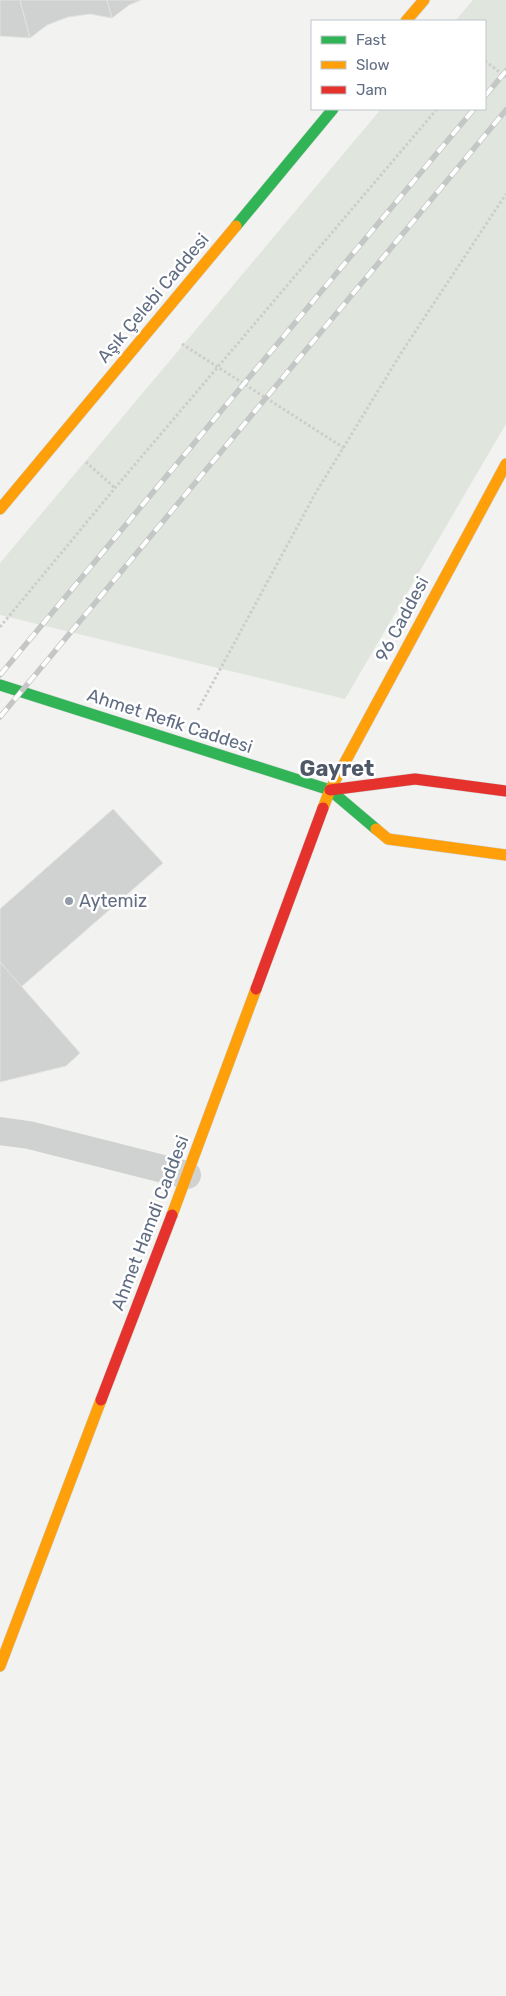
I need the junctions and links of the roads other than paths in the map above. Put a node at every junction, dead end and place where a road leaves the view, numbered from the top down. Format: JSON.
{"nodes":[{"id":1,"x":424,"y":0,"type":"edge"},
{"id":2,"x":407,"y":20,"type":"edge"},
{"id":3,"x":332,"y":110,"type":"edge"},
{"id":4,"x":506,"y":464,"type":"edge"},
{"id":5,"x":0,"y":509,"type":"edge"},
{"id":6,"x":0,"y":685,"type":"edge"},
{"id":7,"x":330,"y":790,"type":"junction"},
{"id":8,"x":506,"y":791,"type":"edge"},
{"id":9,"x":506,"y":855,"type":"edge"},
{"id":10,"x":0,"y":1131,"type":"edge"},
{"id":11,"x":187,"y":1175,"type":"junction"},
{"id":12,"x":0,"y":1666,"type":"edge"}],
"edges":[{"from":1,"to":2,"type":"street"},
{"from":3,"to":5,"type":"street","name":"Aşık Çelebi Caddesi"},
{"from":4,"to":7,"type":"street","name":"96 Caddesi"},
{"from":6,"to":7,"type":"street","name":"Ahmet Refik Caddesi"},
{"from":7,"to":8,"type":"street","name":"Ahmet Refik Caddesi"},
{"from":7,"to":9,"type":"street","name":"Ahmet Refik Caddesi"},
{"from":7,"to":11,"type":"street","name":"Ahmet Hamdi Caddesi"},
{"from":10,"to":11,"type":"street"},
{"from":11,"to":12,"type":"street","name":"Ahmet Hamdi Caddesi"}]}
